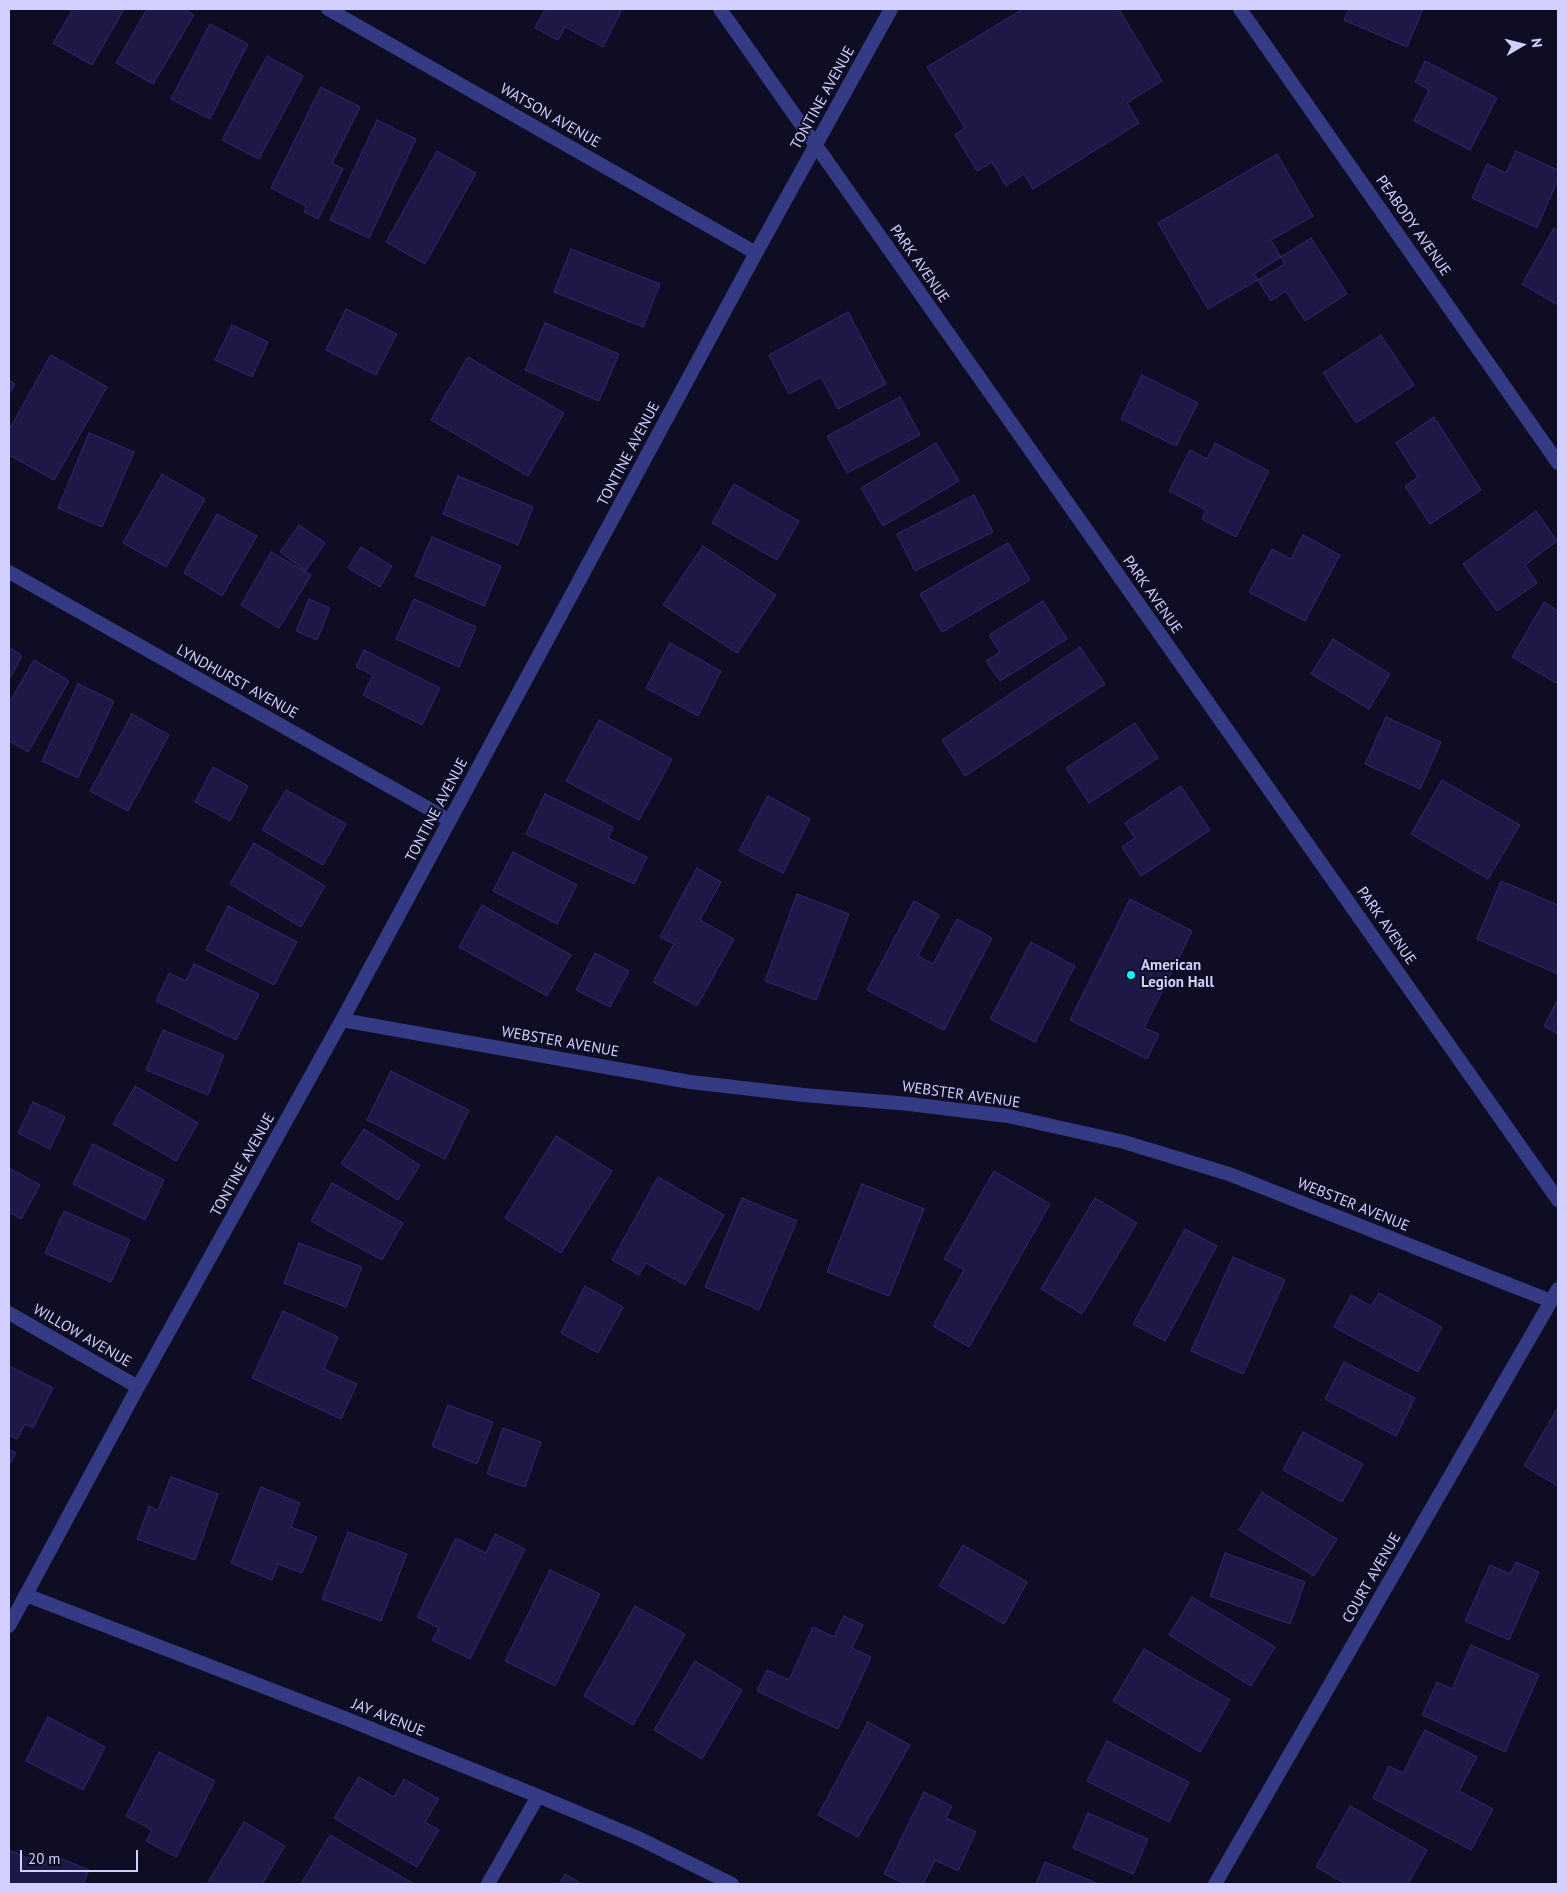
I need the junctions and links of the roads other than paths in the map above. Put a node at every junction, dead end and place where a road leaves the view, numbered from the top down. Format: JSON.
{"nodes":[{"id":1,"x":328,"y":9,"type":"edge"},
{"id":2,"x":720,"y":9,"type":"edge"},
{"id":3,"x":892,"y":9,"type":"edge"},
{"id":4,"x":1240,"y":9,"type":"edge"},
{"id":5,"x":816,"y":146,"type":"junction"},
{"id":6,"x":756,"y":252,"type":"junction"},
{"id":7,"x":1558,"y":462,"type":"edge"},
{"id":8,"x":9,"y":572,"type":"edge"},
{"id":9,"x":450,"y":820,"type":"junction"},
{"id":10,"x":342,"y":1020,"type":"junction"},
{"id":11,"x":1558,"y":1200,"type":"edge"},
{"id":12,"x":1555,"y":1295,"type":"edge"},
{"id":13,"x":9,"y":1313,"type":"edge"},
{"id":14,"x":138,"y":1387,"type":"junction"},
{"id":15,"x":26,"y":1595,"type":"junction"},
{"id":16,"x":9,"y":1626,"type":"edge"},
{"id":17,"x":538,"y":1796,"type":"junction"},
{"id":18,"x":488,"y":1884,"type":"edge"},
{"id":19,"x":732,"y":1884,"type":"edge"},
{"id":20,"x":1215,"y":1884,"type":"edge"}],
"edges":[{"from":1,"to":6,"type":"street","name":"WATSON AVENUE"},
{"from":2,"to":5,"type":"street","name":"PARK AVENUE"},
{"from":3,"to":5,"type":"street","name":"TONTINE AVENUE"},
{"from":4,"to":7,"type":"street","name":"PEABODY AVENUE"},
{"from":5,"to":6,"type":"street","name":"TONTINE AVENUE"},
{"from":5,"to":11,"type":"street","name":"PARK AVENUE"},
{"from":6,"to":9,"type":"street","name":"TONTINE AVENUE"},
{"from":8,"to":9,"type":"street","name":"LYNDHURST AVENUE"},
{"from":9,"to":10,"type":"street","name":"TONTINE AVENUE"},
{"from":10,"to":12,"type":"street","name":"WEBSTER AVENUE"},
{"from":10,"to":14,"type":"street","name":"TONTINE AVENUE"},
{"from":12,"to":20,"type":"street","name":"COURT AVENUE"},
{"from":13,"to":14,"type":"street","name":"WILLOW AVENUE"},
{"from":14,"to":15,"type":"street","name":"TONTINE AVENUE"},
{"from":15,"to":16,"type":"street","name":"TONTINE AVENUE"},
{"from":15,"to":17,"type":"street","name":"JAY AVENUE"},
{"from":17,"to":18,"type":"street"},
{"from":17,"to":19,"type":"street","name":"JAY AVENUE"}]}
